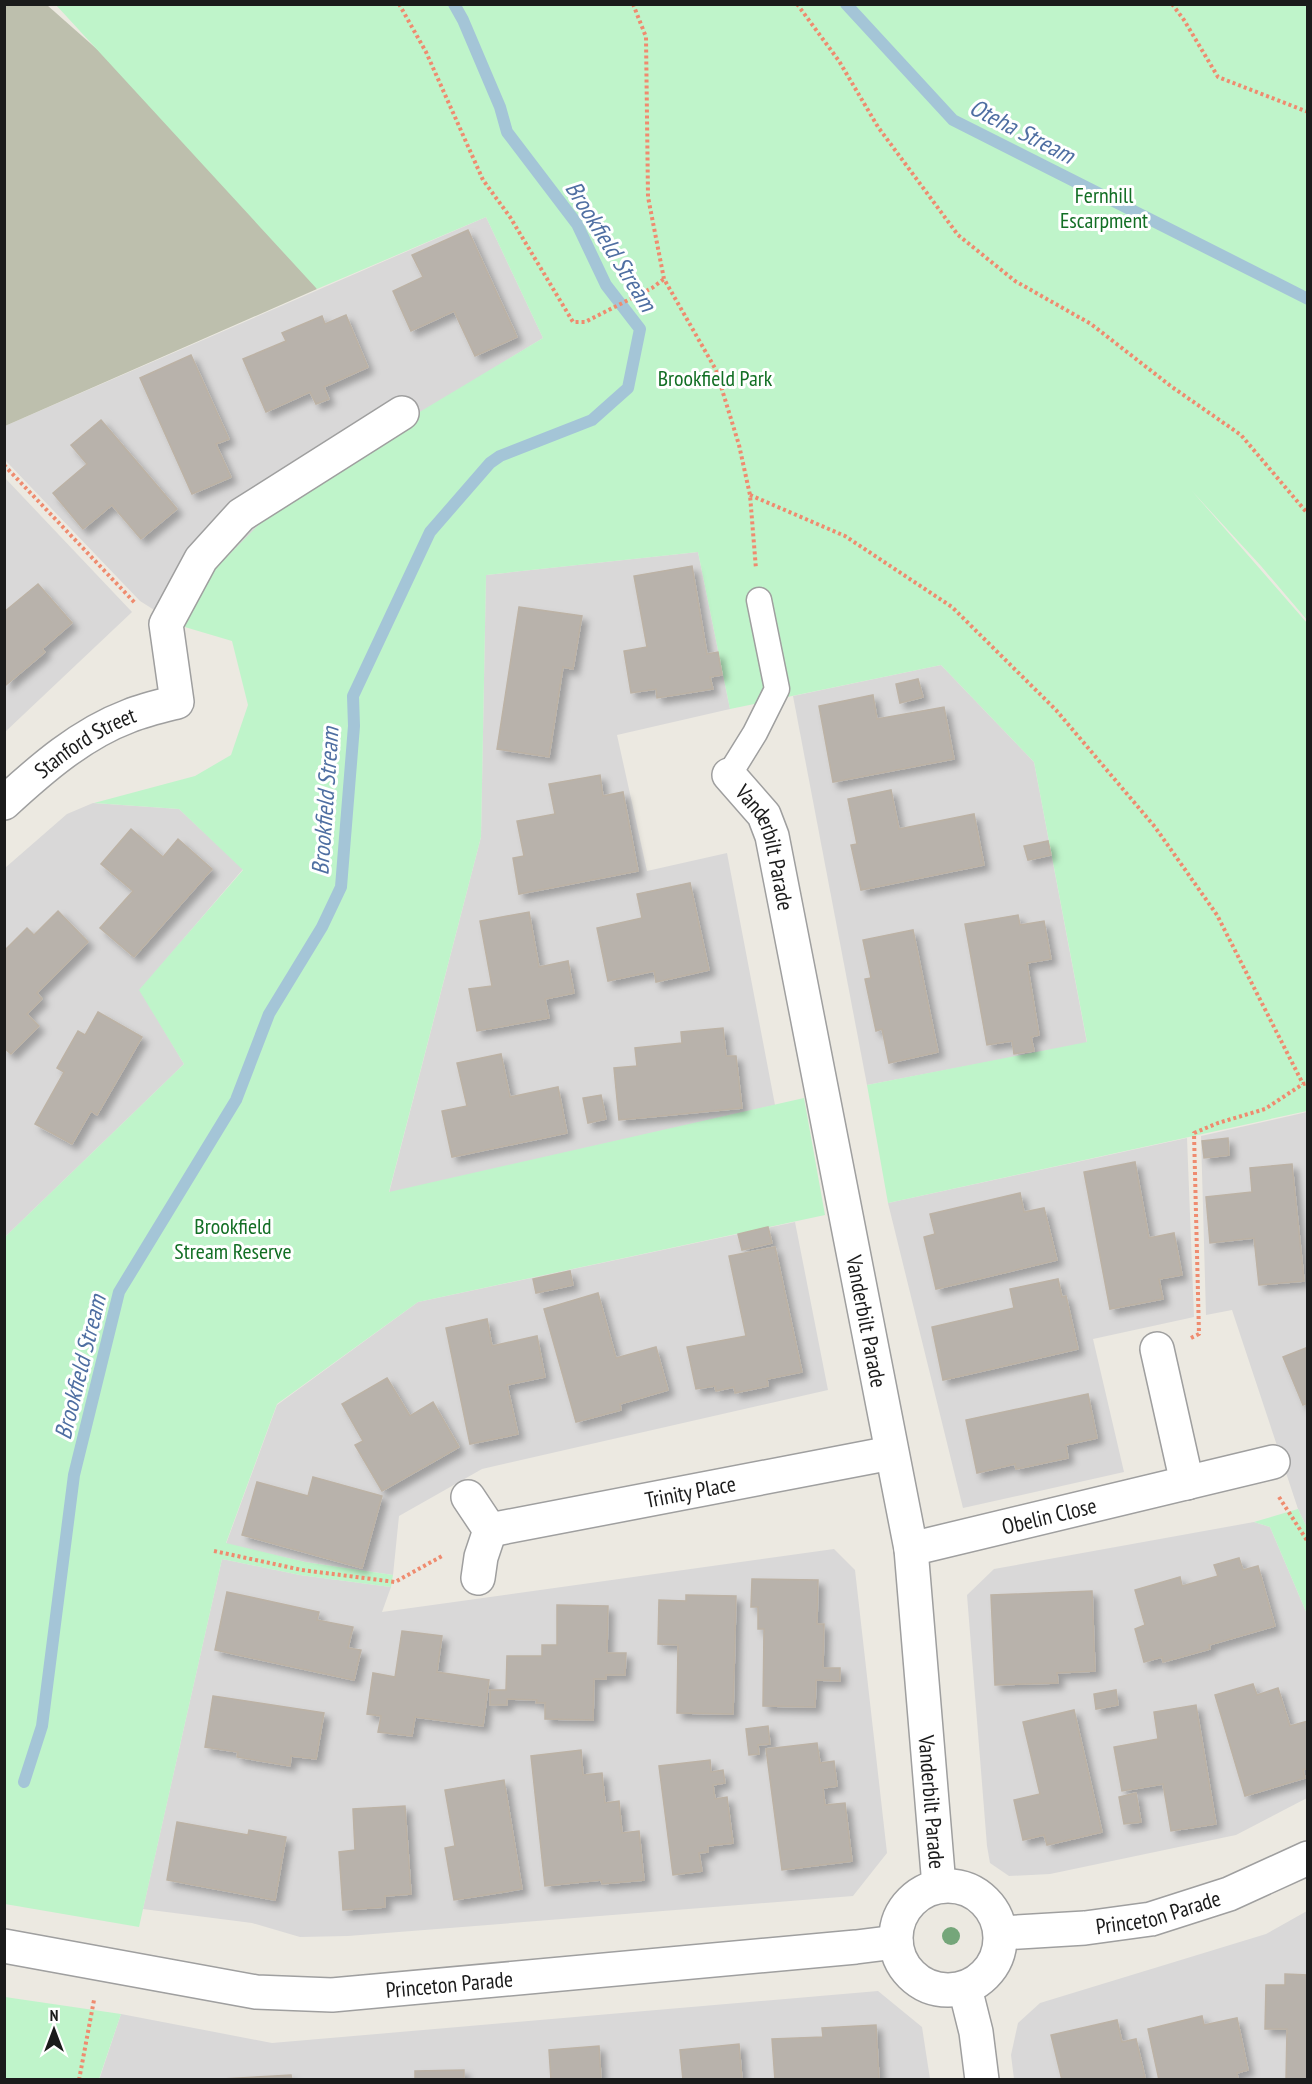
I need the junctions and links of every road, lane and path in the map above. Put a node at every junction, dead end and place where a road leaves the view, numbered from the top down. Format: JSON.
{"nodes":[{"id":1,"x":399,"y":4,"type":"edge"},
{"id":2,"x":633,"y":4,"type":"edge"},
{"id":3,"x":796,"y":4,"type":"edge"},
{"id":4,"x":1172,"y":4,"type":"edge"},
{"id":5,"x":1308,"y":112,"type":"edge"},
{"id":6,"x":664,"y":279,"type":"junction"},
{"id":7,"x":402,"y":413,"type":"dead end"},
{"id":8,"x":4,"y":465,"type":"edge"},
{"id":9,"x":750,"y":495,"type":"junction"},
{"id":10,"x":1308,"y":514,"type":"edge"},
{"id":11,"x":759,"y":600,"type":"joint"},
{"id":12,"x":136,"y":604,"type":"dead end"},
{"id":13,"x":729,"y":775,"type":"joint"},
{"id":14,"x":4,"y":803,"type":"edge"},
{"id":15,"x":1305,"y":1084,"type":"edge"},
{"id":16,"x":1158,"y":1353,"type":"joint"},
{"id":17,"x":891,"y":1453,"type":"junction"},
{"id":18,"x":1259,"y":1465,"type":"joint"},
{"id":19,"x":1187,"y":1483,"type":"junction"},
{"id":20,"x":468,"y":1497,"type":"dead end"},
{"id":21,"x":490,"y":1530,"type":"junction"},
{"id":22,"x":1308,"y":1542,"type":"edge"},
{"id":23,"x":911,"y":1550,"type":"junction"},
{"id":24,"x":214,"y":1551,"type":"dead end"},
{"id":25,"x":478,"y":1578,"type":"dead end"},
{"id":26,"x":1308,"y":1858,"type":"edge"},
{"id":27,"x":939,"y":1886,"type":"junction"},
{"id":28,"x":1001,"y":1933,"type":"junction"},
{"id":29,"x":896,"y":1942,"type":"junction"},
{"id":30,"x":4,"y":1946,"type":"edge"},
{"id":31,"x":100,"y":1964,"type":"junction"},
{"id":32,"x":965,"y":1988,"type":"junction"},
{"id":33,"x":79,"y":2079,"type":"edge"},
{"id":34,"x":982,"y":2079,"type":"edge"}],
"edges":[{"from":1,"to":6,"type":"path"},
{"from":2,"to":6,"type":"path"},
{"from":3,"to":10,"type":"path"},
{"from":4,"to":5,"type":"path"},
{"from":6,"to":9,"type":"path"},
{"from":7,"to":14,"type":"street","name":"Stanford Street"},
{"from":8,"to":12,"type":"path"},
{"from":9,"to":11,"type":"path"},
{"from":9,"to":15,"type":"path"},
{"from":11,"to":13,"type":"lane"},
{"from":13,"to":17,"type":"street","name":"Vanderbilt Parade"},
{"from":15,"to":16,"type":"path"},
{"from":16,"to":19,"type":"street"},
{"from":17,"to":21,"type":"street","name":"Trinity Place"},
{"from":17,"to":23,"type":"street","name":"Vanderbilt Parade"},
{"from":18,"to":19,"type":"street","name":"Obelin Close"},
{"from":18,"to":22,"type":"path"},
{"from":19,"to":23,"type":"street","name":"Obelin Close"},
{"from":20,"to":21,"type":"street"},
{"from":21,"to":24,"type":"path"},
{"from":21,"to":25,"type":"street"},
{"from":23,"to":27,"type":"street","name":"Vanderbilt Parade"},
{"from":26,"to":28,"type":"street","name":"Princeton Parade"},
{"from":27,"to":28,"type":"street"},
{"from":27,"to":29,"type":"street"},
{"from":28,"to":32,"type":"street"},
{"from":29,"to":31,"type":"street","name":"Princeton Parade"},
{"from":29,"to":32,"type":"street"},
{"from":30,"to":31,"type":"street","name":"Princeton Parade"},
{"from":31,"to":33,"type":"path"},
{"from":32,"to":34,"type":"street"}]}
